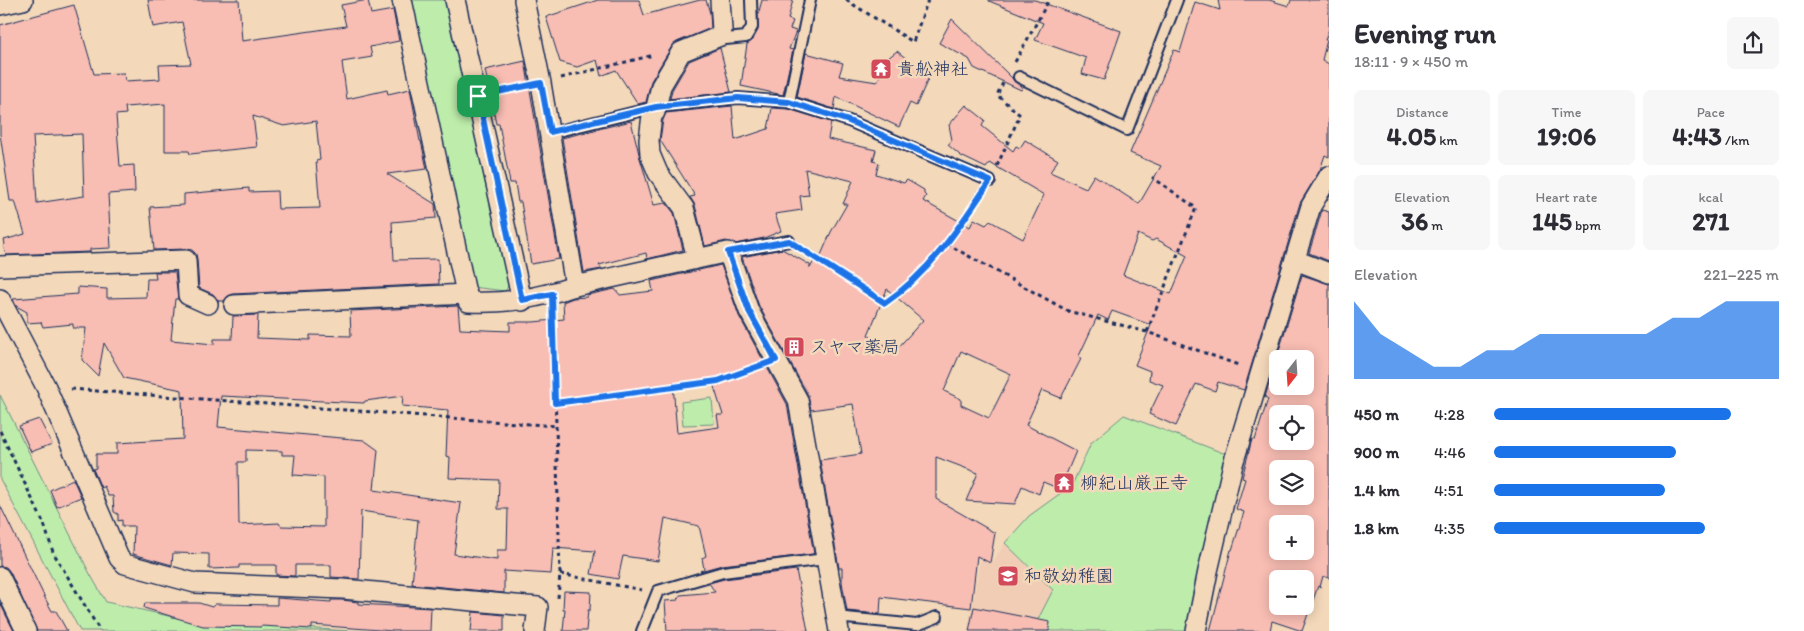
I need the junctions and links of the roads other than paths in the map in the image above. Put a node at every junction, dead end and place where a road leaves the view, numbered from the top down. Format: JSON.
{"nodes":[{"id":1,"x":23,"y":0,"type":"edge"},
{"id":2,"x":402,"y":0,"type":"edge"},
{"id":3,"x":455,"y":0,"type":"edge"},
{"id":4,"x":524,"y":0,"type":"edge"},
{"id":5,"x":720,"y":0,"type":"edge"},
{"id":6,"x":751,"y":0,"type":"edge"},
{"id":7,"x":810,"y":0,"type":"edge"},
{"id":8,"x":1178,"y":0,"type":"edge"},
{"id":9,"x":0,"y":5,"type":"edge"},
{"id":10,"x":713,"y":40,"type":"junction"},
{"id":11,"x":1019,"y":77,"type":"dead end"},
{"id":12,"x":789,"y":102,"type":"junction"},
{"id":13,"x":656,"y":107,"type":"junction"},
{"id":14,"x":550,"y":132,"type":"junction"},
{"id":15,"x":1329,"y":176,"type":"edge"},
{"id":16,"x":990,"y":181,"type":"road end"},
{"id":17,"x":789,"y":241,"type":"road end"},
{"id":18,"x":728,"y":252,"type":"junction"},
{"id":19,"x":697,"y":258,"type":"junction"},
{"id":20,"x":1295,"y":260,"type":"junction"},
{"id":21,"x":0,"y":266,"type":"edge"},
{"id":22,"x":1329,"y":273,"type":"edge"},
{"id":23,"x":575,"y":286,"type":"junction"},
{"id":24,"x":467,"y":294,"type":"junction"},
{"id":25,"x":0,"y":299,"type":"edge"},
{"id":26,"x":522,"y":300,"type":"junction"},
{"id":27,"x":208,"y":304,"type":"dead end"},
{"id":28,"x":234,"y":305,"type":"dead end"},
{"id":29,"x":825,"y":559,"type":"junction"},
{"id":30,"x":0,"y":577,"type":"edge"},
{"id":31,"x":937,"y":617,"type":"dead end"},
{"id":32,"x":837,"y":624,"type":"edge"},
{"id":33,"x":26,"y":631,"type":"edge"},
{"id":34,"x":536,"y":631,"type":"edge"},
{"id":35,"x":642,"y":631,"type":"edge"},
{"id":36,"x":1196,"y":631,"type":"edge"}],
"edges":[{"from":1,"to":9,"type":"street"},
{"from":2,"to":24,"type":"street"},
{"from":3,"to":26,"type":"street"},
{"from":4,"to":14,"type":"street"},
{"from":5,"to":10,"type":"street"},
{"from":6,"to":10,"type":"lane"},
{"from":7,"to":12,"type":"lane"},
{"from":8,"to":11,"type":"lane"},
{"from":10,"to":13,"type":"street"},
{"from":12,"to":13,"type":"lane"},
{"from":12,"to":16,"type":"lane"},
{"from":13,"to":14,"type":"lane"},
{"from":13,"to":19,"type":"street"},
{"from":14,"to":23,"type":"street"},
{"from":15,"to":20,"type":"street"},
{"from":17,"to":18,"type":"lane"},
{"from":18,"to":19,"type":"street"},
{"from":18,"to":29,"type":"street"},
{"from":19,"to":23,"type":"street"},
{"from":20,"to":22,"type":"street"},
{"from":20,"to":36,"type":"street"},
{"from":21,"to":27,"type":"street"},
{"from":23,"to":26,"type":"street"},
{"from":24,"to":26,"type":"street"},
{"from":24,"to":28,"type":"street"},
{"from":25,"to":34,"type":"street"},
{"from":29,"to":32,"type":"street"},
{"from":29,"to":35,"type":"lane"},
{"from":30,"to":33,"type":"street"},
{"from":31,"to":32,"type":"lane"}]}
